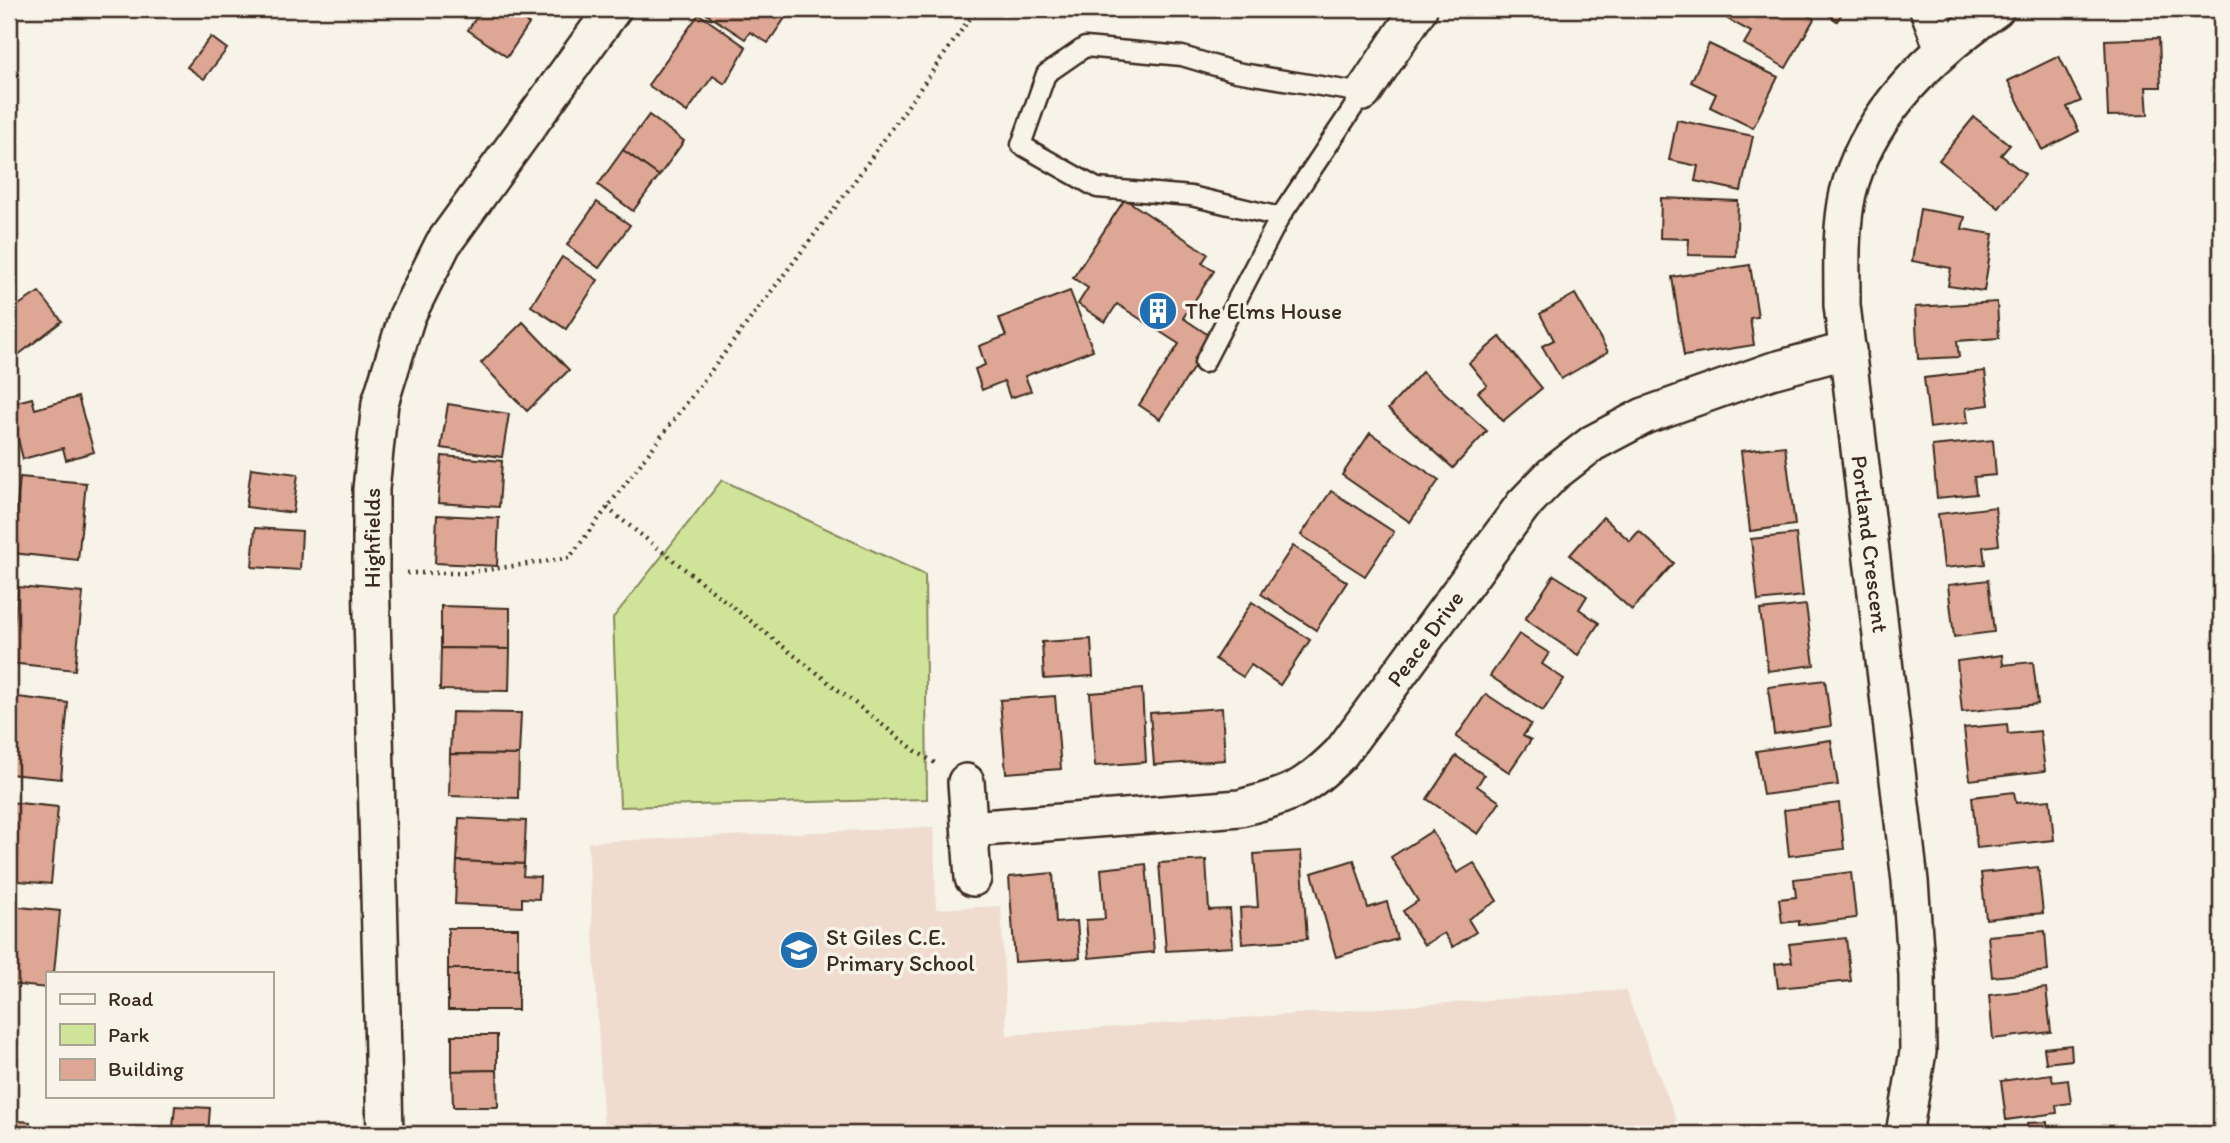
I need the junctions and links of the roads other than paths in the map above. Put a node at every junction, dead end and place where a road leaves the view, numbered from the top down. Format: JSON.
{"nodes":[{"id":1,"x":613,"y":9,"type":"edge"},
{"id":2,"x":1419,"y":9,"type":"edge"},
{"id":3,"x":1928,"y":9,"type":"edge"},
{"id":4,"x":1996,"y":9,"type":"edge"},
{"id":5,"x":1943,"y":49,"type":"junction"},
{"id":6,"x":1363,"y":93,"type":"junction"},
{"id":7,"x":1280,"y":216,"type":"junction"},
{"id":8,"x":1848,"y":350,"type":"junction"},
{"id":9,"x":1203,"y":363,"type":"dead end"},
{"id":10,"x":966,"y":782,"type":"road end"},
{"id":11,"x":970,"y":829,"type":"junction"},
{"id":12,"x":973,"y":878,"type":"dead end"},
{"id":13,"x":385,"y":1134,"type":"edge"},
{"id":14,"x":1904,"y":1134,"type":"edge"}],
"edges":[{"from":1,"to":13,"type":"street","name":"Highfields"},
{"from":2,"to":6,"type":"street"},
{"from":3,"to":5,"type":"street"},
{"from":4,"to":5,"type":"street","name":"Portland Crescent"},
{"from":5,"to":8,"type":"street","name":"Portland Crescent"},
{"from":6,"to":7,"type":"lane"},
{"from":6,"to":7,"type":"lane"},
{"from":7,"to":9,"type":"lane"},
{"from":8,"to":11,"type":"street","name":"Peace Drive"},
{"from":8,"to":14,"type":"street","name":"Portland Crescent"},
{"from":10,"to":11,"type":"street"},
{"from":11,"to":12,"type":"street"}]}
